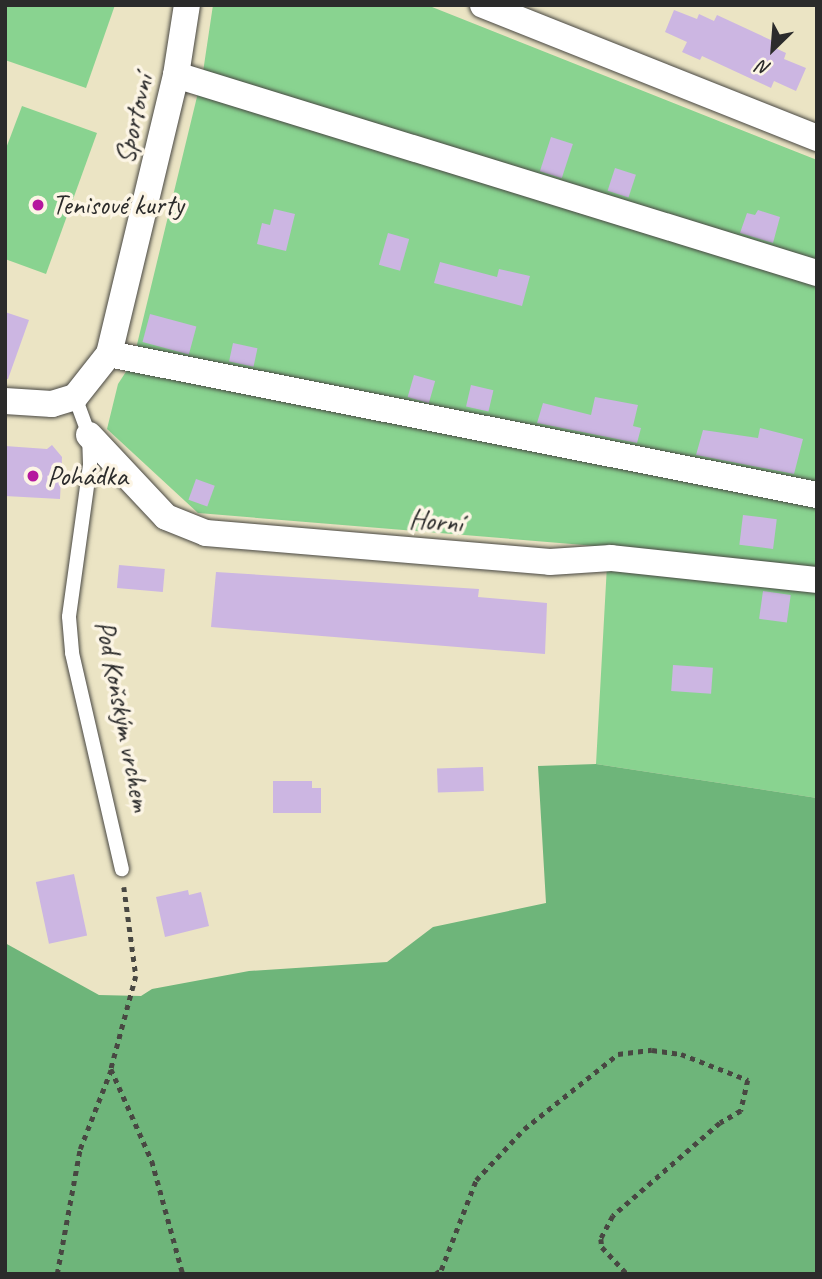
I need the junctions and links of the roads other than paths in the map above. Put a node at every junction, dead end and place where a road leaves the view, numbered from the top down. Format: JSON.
{"nodes":[{"id":1,"x":187,"y":5,"type":"edge"},
{"id":2,"x":483,"y":5,"type":"edge"},
{"id":3,"x":176,"y":75,"type":"junction"},
{"id":4,"x":817,"y":138,"type":"edge"},
{"id":5,"x":817,"y":273,"type":"edge"},
{"id":6,"x":109,"y":354,"type":"junction"},
{"id":7,"x":75,"y":397,"type":"junction"},
{"id":8,"x":5,"y":401,"type":"edge"},
{"id":9,"x":89,"y":435,"type":"junction"},
{"id":10,"x":817,"y":495,"type":"edge"},
{"id":11,"x":817,"y":580,"type":"edge"},
{"id":12,"x":122,"y":869,"type":"road end"}],
"edges":[{"from":1,"to":3,"type":"street","name":"Sportovní"},
{"from":2,"to":4,"type":"street"},
{"from":3,"to":5,"type":"street"},
{"from":3,"to":6,"type":"street","name":"Sportovní"},
{"from":6,"to":7,"type":"street","name":"Sportovní"},
{"from":6,"to":10,"type":"street"},
{"from":7,"to":8,"type":"street"},
{"from":7,"to":9,"type":"lane","name":"Pod Koňským vrchem"},
{"from":9,"to":11,"type":"street","name":"Horní"},
{"from":9,"to":12,"type":"lane","name":"Pod Koňským vrchem"}]}
